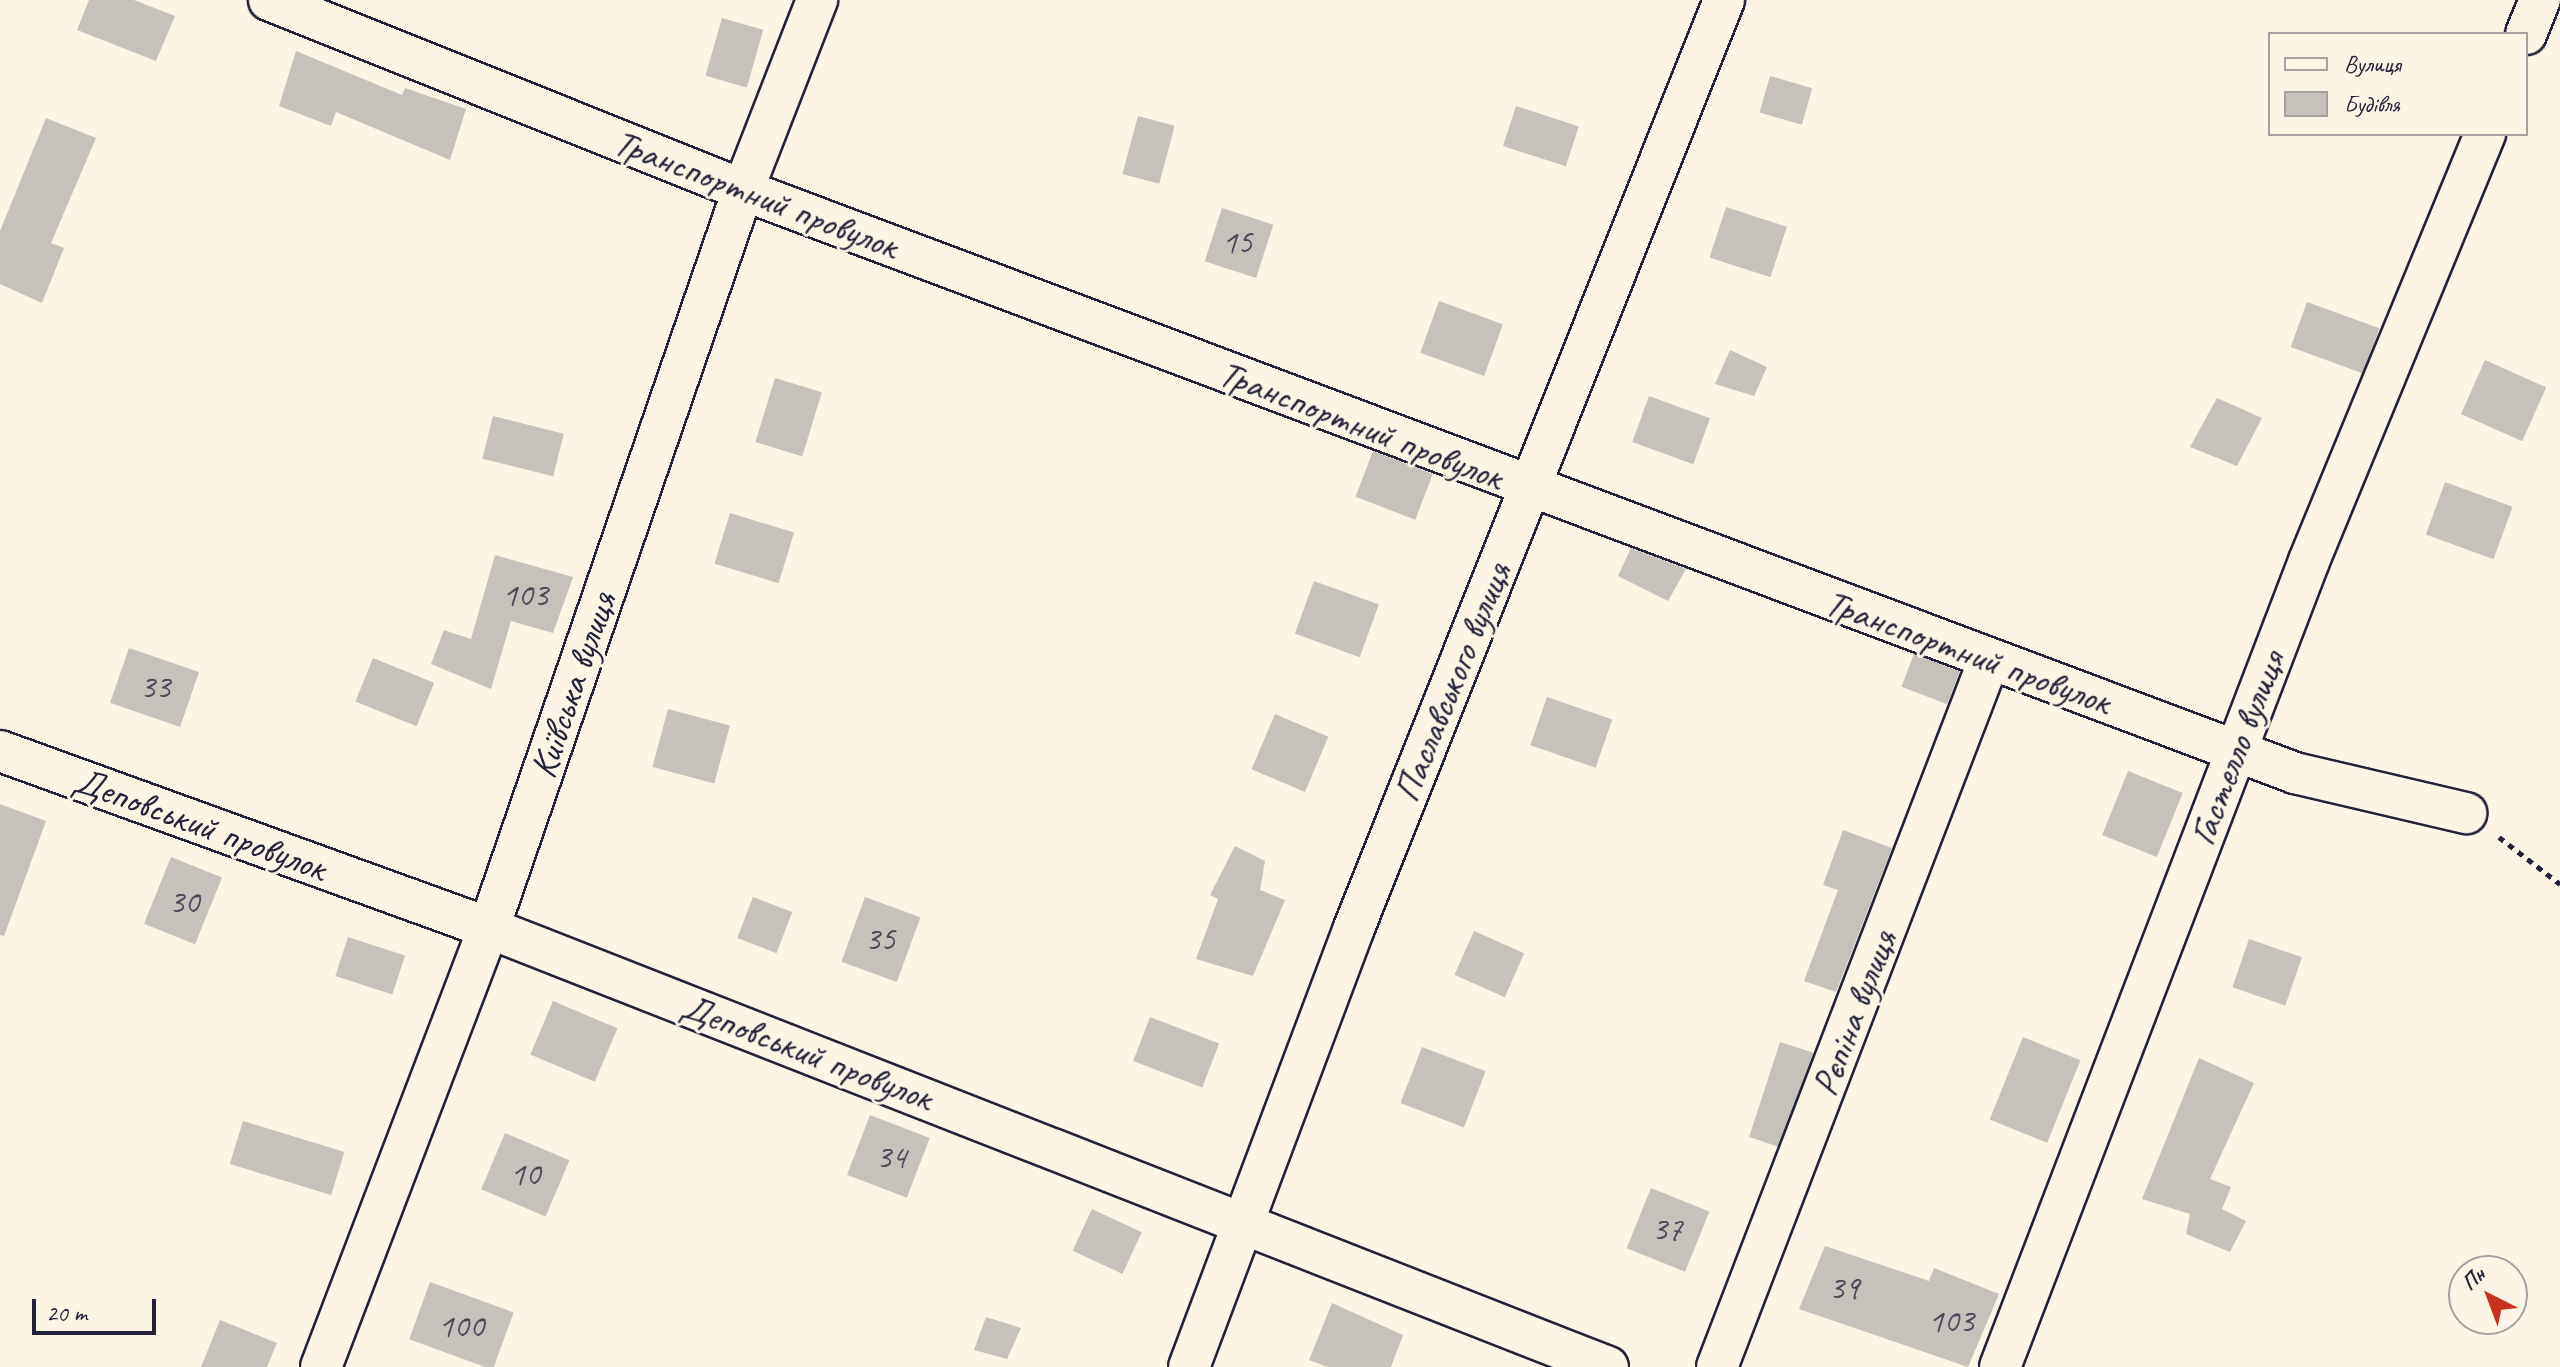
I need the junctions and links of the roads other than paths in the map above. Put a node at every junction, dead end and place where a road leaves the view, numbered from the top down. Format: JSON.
{"nodes":[{"id":1,"x":269,"y":0,"type":"edge"},
{"id":2,"x":817,"y":0,"type":"edge"},
{"id":3,"x":1724,"y":0,"type":"edge"},
{"id":4,"x":2540,"y":0,"type":"edge"},
{"id":5,"x":2527,"y":32,"type":"edge"},
{"id":6,"x":2484,"y":136,"type":"edge"},
{"id":7,"x":743,"y":190,"type":"junction"},
{"id":8,"x":1529,"y":489,"type":"junction"},
{"id":9,"x":1989,"y":660,"type":"junction"},
{"id":10,"x":0,"y":751,"type":"edge"},
{"id":11,"x":2236,"y":751,"type":"junction"},
{"id":12,"x":2466,"y":813,"type":"road end"},
{"id":13,"x":489,"y":928,"type":"junction"},
{"id":14,"x":1243,"y":1223,"type":"junction"},
{"id":15,"x":321,"y":1367,"type":"edge"},
{"id":16,"x":1189,"y":1367,"type":"edge"},
{"id":17,"x":1608,"y":1367,"type":"edge"},
{"id":18,"x":1717,"y":1367,"type":"edge"},
{"id":19,"x":2000,"y":1367,"type":"edge"}],
"edges":[{"from":1,"to":7,"type":"street","name":"Транспортний провулок"},
{"from":2,"to":7,"type":"street","name":"Київська вулиця"},
{"from":3,"to":8,"type":"street","name":"Паславського вулиця"},
{"from":4,"to":5,"type":"street"},
{"from":6,"to":11,"type":"street","name":"Гастелло вулиця"},
{"from":7,"to":8,"type":"street","name":"Транспортний провулок"},
{"from":7,"to":13,"type":"street","name":"Київська вулиця"},
{"from":8,"to":9,"type":"street","name":"Транспортний провулок"},
{"from":8,"to":14,"type":"street","name":"Паславського вулиця"},
{"from":9,"to":11,"type":"street","name":"Транспортний провулок"},
{"from":9,"to":18,"type":"street","name":"Рєпіна вулиця"},
{"from":10,"to":13,"type":"street","name":"Деповський провулок"},
{"from":11,"to":12,"type":"street","name":"Транспортний провулок"},
{"from":11,"to":19,"type":"street","name":"Гастелло вулиця"},
{"from":13,"to":14,"type":"street","name":"Деповський провулок"},
{"from":13,"to":15,"type":"street","name":"Київська вулиця"},
{"from":14,"to":16,"type":"street","name":"Паславського вулиця"},
{"from":14,"to":17,"type":"street","name":"Деповський провулок"}]}
